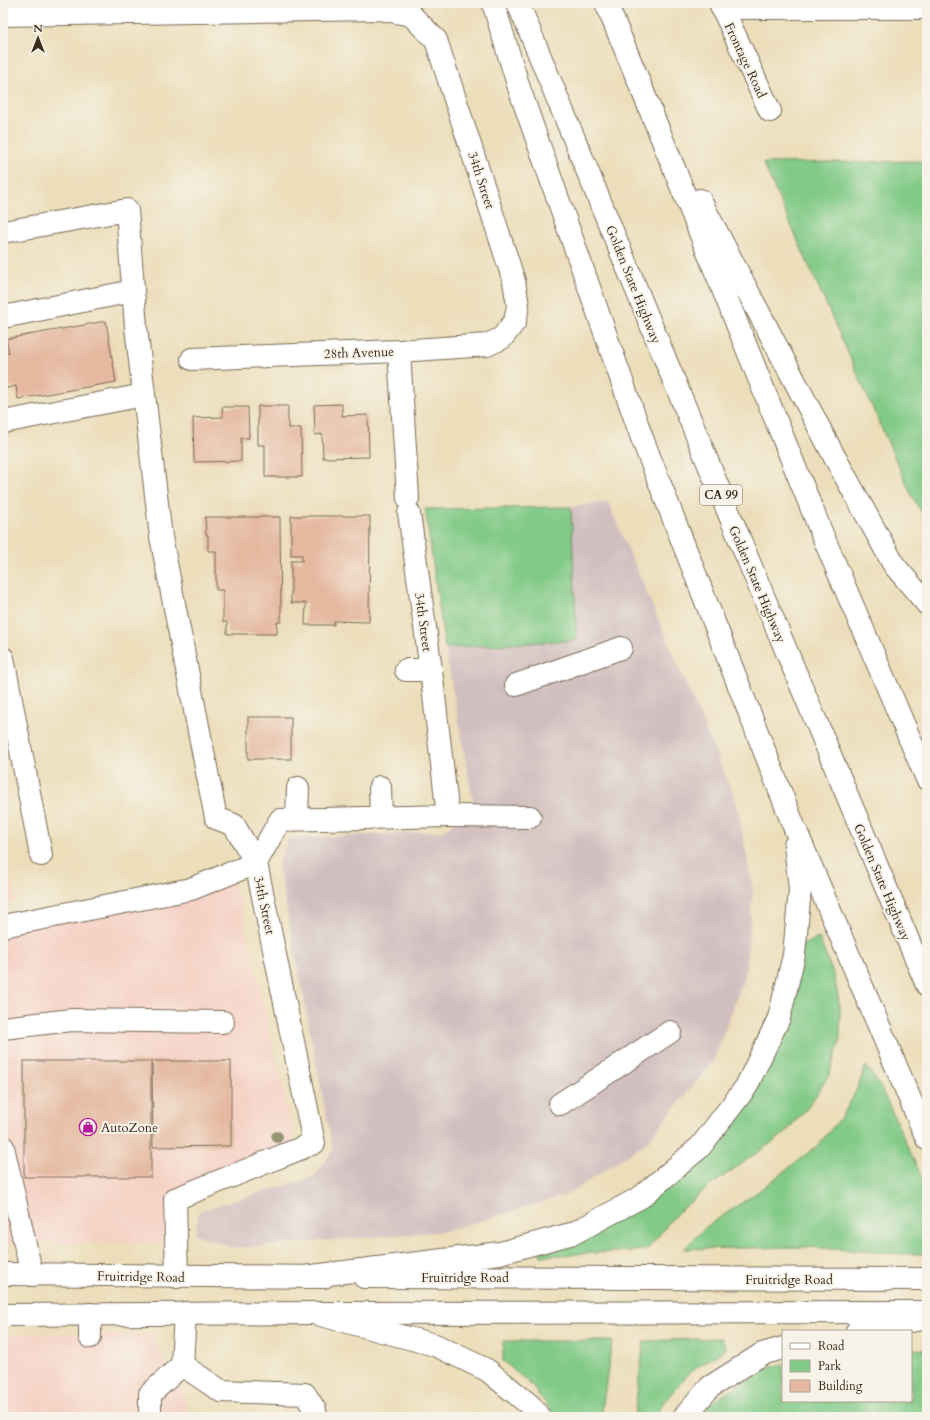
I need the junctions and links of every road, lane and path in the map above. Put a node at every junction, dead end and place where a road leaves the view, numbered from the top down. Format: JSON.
{"nodes":[{"id":1,"x":493,"y":3,"type":"edge"},
{"id":2,"x":518,"y":3,"type":"edge"},
{"id":3,"x":606,"y":3,"type":"edge"},
{"id":4,"x":721,"y":6,"type":"edge"},
{"id":5,"x":927,"y":8,"type":"edge"},
{"id":6,"x":3,"y":15,"type":"edge"},
{"id":7,"x":639,"y":82,"type":"junction"},
{"id":8,"x":770,"y":111,"type":"dead end"},
{"id":9,"x":3,"y":232,"type":"edge"},
{"id":10,"x":133,"y":291,"type":"junction"},
{"id":11,"x":3,"y":317,"type":"edge"},
{"id":12,"x":515,"y":321,"type":"joint"},
{"id":13,"x":399,"y":351,"type":"junction"},
{"id":14,"x":192,"y":359,"type":"dead end"},
{"id":15,"x":144,"y":395,"type":"junction"},
{"id":16,"x":3,"y":422,"type":"edge"},
{"id":17,"x":927,"y":604,"type":"edge"},
{"id":18,"x":621,"y":648,"type":"dead end"},
{"id":19,"x":3,"y":658,"type":"edge"},
{"id":20,"x":406,"y":670,"type":"dead end"},
{"id":21,"x":431,"y":670,"type":"junction"},
{"id":22,"x":516,"y":685,"type":"dead end"},
{"id":23,"x":927,"y":779,"type":"edge"},
{"id":24,"x":380,"y":787,"type":"dead end"},
{"id":25,"x":298,"y":788,"type":"dead end"},
{"id":26,"x":448,"y":816,"type":"junction"},
{"id":27,"x":382,"y":817,"type":"junction"},
{"id":28,"x":530,"y":817,"type":"dead end"},
{"id":29,"x":297,"y":819,"type":"junction"},
{"id":30,"x":793,"y":824,"type":"junction"},
{"id":31,"x":41,"y":855,"type":"dead end"},
{"id":32,"x":256,"y":863,"type":"junction"},
{"id":33,"x":3,"y":926,"type":"edge"},
{"id":34,"x":927,"y":986,"type":"edge"},
{"id":35,"x":223,"y":1022,"type":"dead end"},
{"id":36,"x":3,"y":1028,"type":"edge"},
{"id":37,"x":670,"y":1032,"type":"dead end"},
{"id":38,"x":560,"y":1104,"type":"dead end"},
{"id":39,"x":927,"y":1139,"type":"edge"},
{"id":40,"x":3,"y":1147,"type":"edge"},
{"id":41,"x":3,"y":1274,"type":"edge"},
{"id":42,"x":32,"y":1275,"type":"junction"},
{"id":43,"x":177,"y":1276,"type":"junction"},
{"id":44,"x":304,"y":1277,"type":"junction"},
{"id":45,"x":927,"y":1279,"type":"edge"},
{"id":46,"x":313,"y":1312,"type":"junction"},
{"id":47,"x":927,"y":1312,"type":"edge"},
{"id":48,"x":185,"y":1313,"type":"junction"},
{"id":49,"x":90,"y":1314,"type":"junction"},
{"id":50,"x":3,"y":1315,"type":"edge"},
{"id":51,"x":927,"y":1318,"type":"edge"},
{"id":52,"x":862,"y":1330,"type":"edge"},
{"id":53,"x":90,"y":1337,"type":"dead end"},
{"id":54,"x":782,"y":1348,"type":"edge"},
{"id":55,"x":182,"y":1366,"type":"junction"},
{"id":56,"x":150,"y":1417,"type":"edge"},
{"id":57,"x":316,"y":1417,"type":"edge"},
{"id":58,"x":539,"y":1417,"type":"edge"},
{"id":59,"x":684,"y":1417,"type":"edge"}],
"edges":[{"from":1,"to":30,"type":"main road"},
{"from":2,"to":34,"type":"main road","name":"Golden State Highway","number":"CA 99"},
{"from":3,"to":7,"type":"main road"},
{"from":4,"to":5,"type":"main road"},
{"from":4,"to":8,"type":"main road","name":"Frontage Road"},
{"from":6,"to":12,"type":"main road","name":"34th Street"},
{"from":7,"to":17,"type":"main road"},
{"from":7,"to":23,"type":"main road"},
{"from":9,"to":10,"type":"main road"},
{"from":10,"to":11,"type":"main road"},
{"from":10,"to":15,"type":"main road"},
{"from":12,"to":13,"type":"main road","name":"28th Avenue"},
{"from":13,"to":14,"type":"main road","name":"28th Avenue"},
{"from":13,"to":21,"type":"main road","name":"34th Street"},
{"from":15,"to":16,"type":"main road"},
{"from":15,"to":32,"type":"main road"},
{"from":18,"to":22,"type":"main road"},
{"from":19,"to":31,"type":"main road"},
{"from":20,"to":21,"type":"main road"},
{"from":21,"to":26,"type":"main road","name":"34th Street"},
{"from":24,"to":27,"type":"main road"},
{"from":25,"to":29,"type":"main road"},
{"from":26,"to":27,"type":"main road","name":"34th Street"},
{"from":26,"to":28,"type":"main road"},
{"from":27,"to":29,"type":"main road","name":"34th Street"},
{"from":29,"to":32,"type":"main road","name":"34th Street"},
{"from":30,"to":39,"type":"main road"},
{"from":30,"to":44,"type":"main road"},
{"from":32,"to":33,"type":"main road"},
{"from":32,"to":43,"type":"main road","name":"34th Street"},
{"from":35,"to":36,"type":"main road"},
{"from":37,"to":38,"type":"main road"},
{"from":40,"to":42,"type":"main road"},
{"from":41,"to":42,"type":"main road","name":"Fruitridge Road"},
{"from":42,"to":43,"type":"main road","name":"Fruitridge Road"},
{"from":43,"to":44,"type":"main road","name":"Fruitridge Road"},
{"from":44,"to":45,"type":"main road","name":"Fruitridge Road"},
{"from":46,"to":47,"type":"main road"},
{"from":46,"to":48,"type":"main road"},
{"from":46,"to":58,"type":"main road"},
{"from":48,"to":49,"type":"main road"},
{"from":48,"to":55,"type":"main road"},
{"from":49,"to":50,"type":"main road"},
{"from":49,"to":53,"type":"main road"},
{"from":51,"to":52,"type":"main road"},
{"from":54,"to":59,"type":"main road"},
{"from":55,"to":56,"type":"main road"},
{"from":55,"to":57,"type":"main road"}]}
